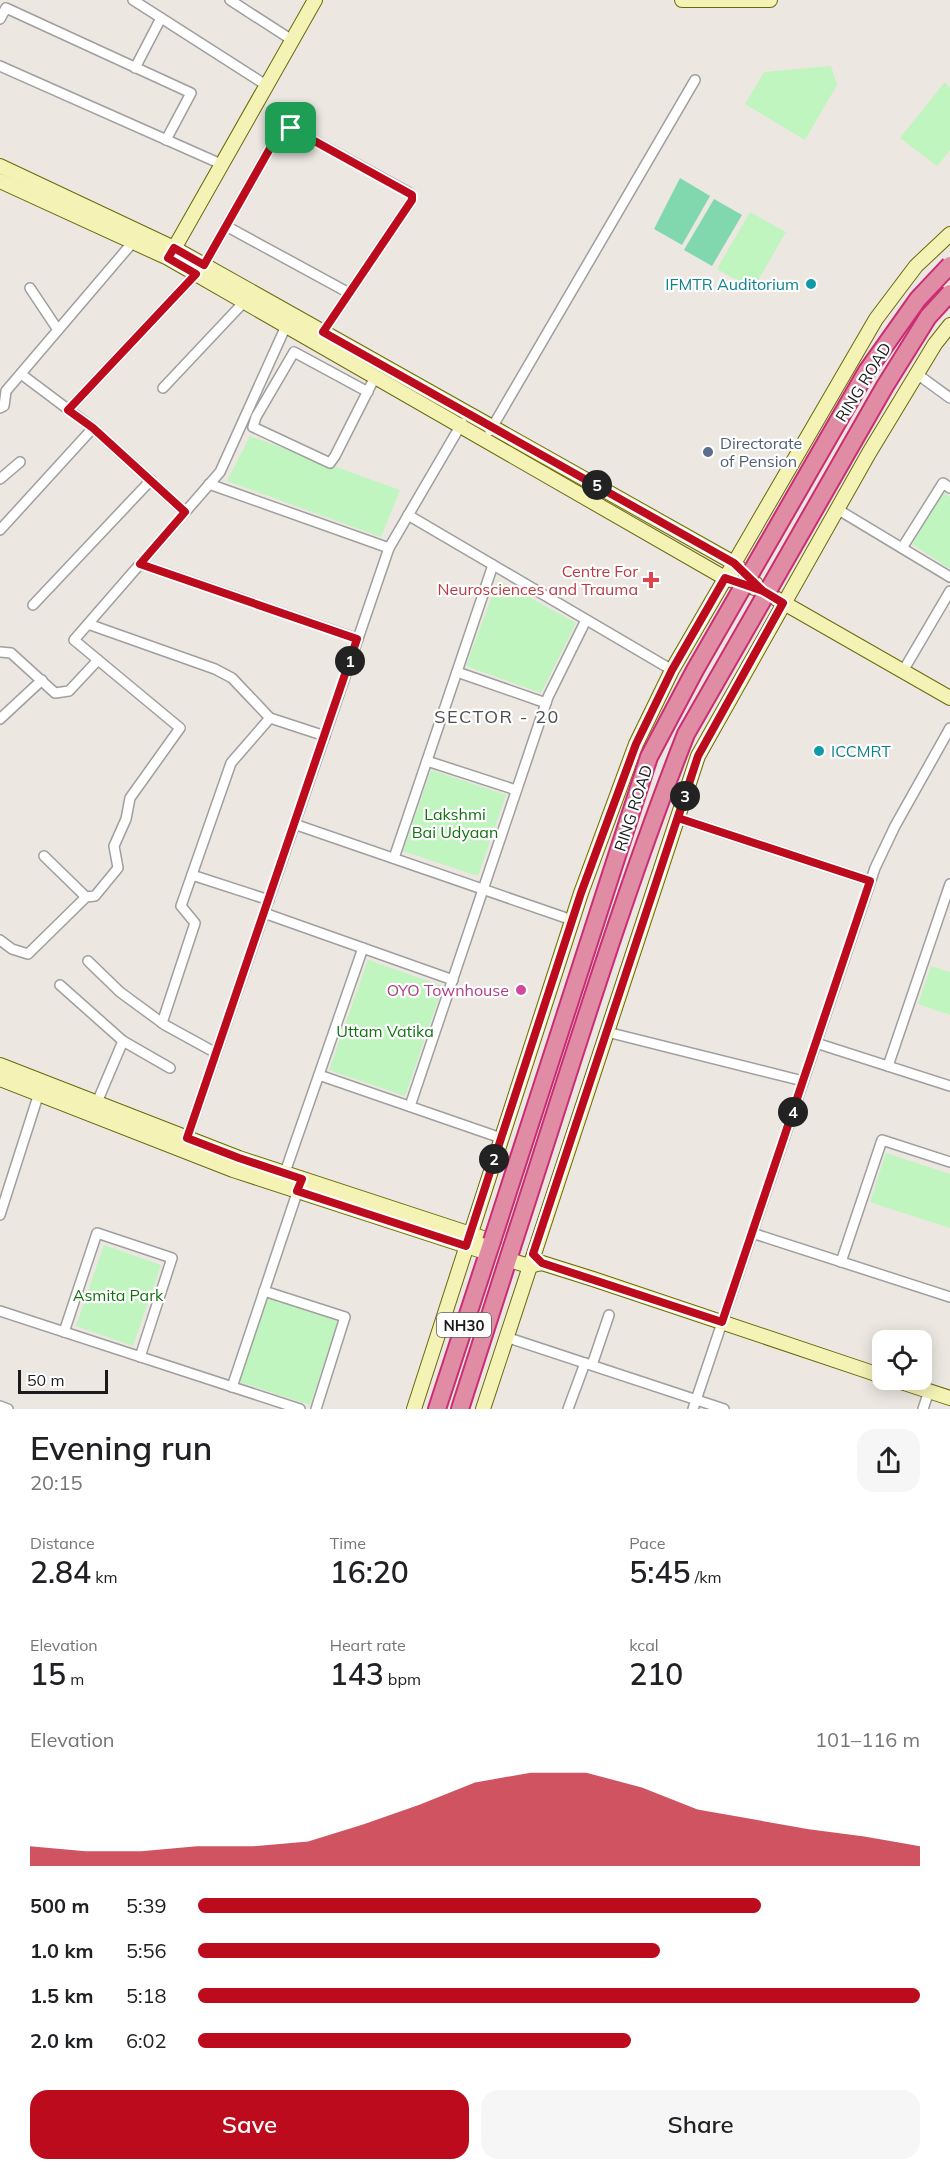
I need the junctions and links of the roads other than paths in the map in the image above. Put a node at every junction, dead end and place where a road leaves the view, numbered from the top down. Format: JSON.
{"nodes":[{"id":1,"x":133,"y":0,"type":"edge"},
{"id":2,"x":230,"y":0,"type":"edge"},
{"id":3,"x":315,"y":0,"type":"edge"},
{"id":4,"x":682,"y":0,"type":"edge"},
{"id":5,"x":770,"y":0,"type":"edge"},
{"id":6,"x":161,"y":18,"type":"junction"},
{"id":7,"x":0,"y":19,"type":"edge"},
{"id":8,"x":292,"y":40,"type":"junction"},
{"id":9,"x":0,"y":66,"type":"edge"},
{"id":10,"x":135,"y":68,"type":"junction"},
{"id":11,"x":695,"y":80,"type":"dead end"},
{"id":12,"x":266,"y":85,"type":"junction"},
{"id":13,"x":166,"y":140,"type":"junction"},
{"id":14,"x":221,"y":165,"type":"junction"},
{"id":15,"x":0,"y":166,"type":"edge"},
{"id":16,"x":0,"y":181,"type":"edge"},
{"id":17,"x":226,"y":226,"type":"junction"},
{"id":18,"x":950,"y":234,"type":"edge"},
{"id":19,"x":132,"y":242,"type":"junction"},
{"id":20,"x":171,"y":253,"type":"junction"},
{"id":21,"x":950,"y":265,"type":"edge"},
{"id":22,"x":200,"y":270,"type":"junction"},
{"id":23,"x":30,"y":288,"type":"dead end"},
{"id":24,"x":349,"y":293,"type":"junction"},
{"id":25,"x":950,"y":293,"type":"edge"},
{"id":26,"x":244,"y":302,"type":"junction"},
{"id":27,"x":950,"y":325,"type":"edge"},
{"id":28,"x":286,"y":326,"type":"junction"},
{"id":29,"x":58,"y":330,"type":"junction"},
{"id":30,"x":323,"y":332,"type":"junction"},
{"id":31,"x":21,"y":374,"type":"junction"},
{"id":32,"x":916,"y":374,"type":"junction"},
{"id":33,"x":375,"y":377,"type":"junction"},
{"id":34,"x":163,"y":388,"type":"dead end"},
{"id":35,"x":368,"y":392,"type":"junction"},
{"id":36,"x":3,"y":393,"type":"edge"},
{"id":37,"x":950,"y":398,"type":"edge"},
{"id":38,"x":0,"y":408,"type":"edge"},
{"id":39,"x":68,"y":410,"type":"junction"},
{"id":40,"x":468,"y":413,"type":"junction"},
{"id":41,"x":460,"y":426,"type":"junction"},
{"id":42,"x":492,"y":427,"type":"junction"},
{"id":43,"x":93,"y":428,"type":"junction"},
{"id":44,"x":485,"y":440,"type":"junction"},
{"id":45,"x":20,"y":462,"type":"dead end"},
{"id":46,"x":0,"y":479,"type":"edge"},
{"id":47,"x":151,"y":480,"type":"junction"},
{"id":48,"x":209,"y":484,"type":"junction"},
{"id":49,"x":950,"y":488,"type":"edge"},
{"id":50,"x":837,"y":509,"type":"junction"},
{"id":51,"x":185,"y":512,"type":"junction"},
{"id":52,"x":408,"y":515,"type":"junction"},
{"id":53,"x":0,"y":530,"type":"edge"},
{"id":54,"x":389,"y":548,"type":"junction"},
{"id":55,"x":902,"y":548,"type":"junction"},
{"id":56,"x":734,"y":563,"type":"junction"},
{"id":57,"x":140,"y":564,"type":"junction"},
{"id":58,"x":493,"y":565,"type":"junction"},
{"id":59,"x":725,"y":578,"type":"junction"},
{"id":60,"x":950,"y":578,"type":"edge"},
{"id":61,"x":763,"y":591,"type":"junction"},
{"id":62,"x":950,"y":591,"type":"edge"},
{"id":63,"x":783,"y":603,"type":"junction"},
{"id":64,"x":33,"y":605,"type":"dead end"},
{"id":65,"x":586,"y":620,"type":"junction"},
{"id":66,"x":88,"y":624,"type":"junction"},
{"id":67,"x":357,"y":639,"type":"junction"},
{"id":68,"x":0,"y":652,"type":"edge"},
{"id":69,"x":98,"y":660,"type":"junction"},
{"id":70,"x":672,"y":670,"type":"junction"},
{"id":71,"x":903,"y":671,"type":"junction"},
{"id":72,"x":457,"y":672,"type":"junction"},
{"id":73,"x":42,"y":680,"type":"junction"},
{"id":74,"x":950,"y":698,"type":"edge"},
{"id":75,"x":546,"y":703,"type":"junction"},
{"id":76,"x":270,"y":718,"type":"junction"},
{"id":77,"x":0,"y":719,"type":"edge"},
{"id":78,"x":950,"y":728,"type":"edge"},
{"id":79,"x":325,"y":736,"type":"junction"},
{"id":80,"x":427,"y":761,"type":"junction"},
{"id":81,"x":516,"y":790,"type":"junction"},
{"id":82,"x":678,"y":818,"type":"junction"},
{"id":83,"x":294,"y":824,"type":"junction"},
{"id":84,"x":44,"y":856,"type":"dead end"},
{"id":85,"x":394,"y":858,"type":"junction"},
{"id":86,"x":192,"y":875,"type":"junction"},
{"id":87,"x":870,"y":881,"type":"junction"},
{"id":88,"x":950,"y":884,"type":"edge"},
{"id":89,"x":483,"y":889,"type":"junction"},
{"id":90,"x":86,"y":897,"type":"junction"},
{"id":91,"x":268,"y":900,"type":"junction"},
{"id":92,"x":264,"y":913,"type":"junction"},
{"id":93,"x":573,"y":920,"type":"junction"},
{"id":94,"x":0,"y":940,"type":"edge"},
{"id":95,"x":363,"y":948,"type":"junction"},
{"id":96,"x":88,"y":961,"type":"dead end"},
{"id":97,"x":453,"y":980,"type":"junction"},
{"id":98,"x":60,"y":985,"type":"dead end"},
{"id":99,"x":162,"y":1023,"type":"junction"},
{"id":100,"x":607,"y":1032,"type":"junction"},
{"id":101,"x":123,"y":1041,"type":"junction"},
{"id":102,"x":816,"y":1043,"type":"junction"},
{"id":103,"x":216,"y":1053,"type":"junction"},
{"id":104,"x":0,"y":1065,"type":"edge"},
{"id":105,"x":888,"y":1066,"type":"junction"},
{"id":106,"x":170,"y":1068,"type":"dead end"},
{"id":107,"x":319,"y":1075,"type":"junction"},
{"id":108,"x":0,"y":1079,"type":"edge"},
{"id":109,"x":803,"y":1081,"type":"junction"},
{"id":110,"x":950,"y":1086,"type":"edge"},
{"id":111,"x":41,"y":1088,"type":"junction"},
{"id":112,"x":411,"y":1106,"type":"junction"},
{"id":113,"x":94,"y":1109,"type":"junction"},
{"id":114,"x":501,"y":1138,"type":"junction"},
{"id":115,"x":185,"y":1144,"type":"junction"},
{"id":116,"x":950,"y":1162,"type":"edge"},
{"id":117,"x":283,"y":1179,"type":"junction"},
{"id":118,"x":300,"y":1185,"type":"junction"},
{"id":119,"x":0,"y":1215,"type":"edge"},
{"id":120,"x":752,"y":1233,"type":"junction"},
{"id":121,"x":468,"y":1240,"type":"junction"},
{"id":122,"x":490,"y":1247,"type":"junction"},
{"id":123,"x":510,"y":1254,"type":"junction"},
{"id":124,"x":535,"y":1261,"type":"junction"},
{"id":125,"x":842,"y":1262,"type":"junction"},
{"id":126,"x":264,"y":1291,"type":"junction"},
{"id":127,"x":950,"y":1297,"type":"edge"},
{"id":128,"x":0,"y":1311,"type":"edge"},
{"id":129,"x":609,"y":1315,"type":"dead end"},
{"id":130,"x":722,"y":1322,"type":"junction"},
{"id":131,"x":64,"y":1332,"type":"junction"},
{"id":132,"x":506,"y":1337,"type":"junction"},
{"id":133,"x":140,"y":1357,"type":"junction"},
{"id":134,"x":588,"y":1364,"type":"junction"},
{"id":135,"x":872,"y":1373,"type":"edge"},
{"id":136,"x":232,"y":1387,"type":"junction"},
{"id":137,"x":926,"y":1390,"type":"edge"},
{"id":138,"x":929,"y":1391,"type":"junction"},
{"id":139,"x":950,"y":1398,"type":"edge"},
{"id":140,"x":694,"y":1404,"type":"edge"},
{"id":141,"x":0,"y":1406,"type":"edge"},
{"id":142,"x":8,"y":1409,"type":"edge"},
{"id":143,"x":300,"y":1409,"type":"edge"},
{"id":144,"x":316,"y":1409,"type":"edge"},
{"id":145,"x":414,"y":1409,"type":"edge"},
{"id":146,"x":437,"y":1409,"type":"edge"},
{"id":147,"x":460,"y":1409,"type":"edge"},
{"id":148,"x":483,"y":1409,"type":"edge"},
{"id":149,"x":568,"y":1409,"type":"edge"},
{"id":150,"x":724,"y":1409,"type":"edge"},
{"id":151,"x":923,"y":1409,"type":"edge"}],
"edges":[{"from":1,"to":6,"type":"street"},
{"from":2,"to":8,"type":"street"},
{"from":3,"to":8,"type":"street"},
{"from":4,"to":5,"type":"street"},
{"from":6,"to":10,"type":"street"},
{"from":6,"to":12,"type":"street"},
{"from":7,"to":10,"type":"street"},
{"from":8,"to":12,"type":"street"},
{"from":9,"to":13,"type":"street"},
{"from":10,"to":13,"type":"street"},
{"from":11,"to":42,"type":"street"},
{"from":12,"to":14,"type":"street"},
{"from":13,"to":14,"type":"street"},
{"from":14,"to":20,"type":"street"},
{"from":15,"to":20,"type":"street"},
{"from":16,"to":19,"type":"street"},
{"from":17,"to":22,"type":"street"},
{"from":17,"to":24,"type":"street"},
{"from":17,"to":24,"type":"street"},
{"from":18,"to":56,"type":"street","name":"RING ROAD"},
{"from":19,"to":20,"type":"street"},
{"from":19,"to":29,"type":"street"},
{"from":20,"to":22,"type":"street"},
{"from":21,"to":122,"type":"highway","name":"RING ROAD","number":"NH30","bridge":true},
{"from":22,"to":26,"type":"street"},
{"from":22,"to":30,"type":"street"},
{"from":22,"to":39,"type":"street"},
{"from":23,"to":29,"type":"street"},
{"from":24,"to":30,"type":"street"},
{"from":25,"to":123,"type":"highway","name":"RING ROAD","number":"NH30","bridge":true},
{"from":26,"to":28,"type":"street"},
{"from":26,"to":34,"type":"street"},
{"from":27,"to":32,"type":"street"},
{"from":28,"to":33,"type":"street"},
{"from":28,"to":48,"type":"street"},
{"from":29,"to":31,"type":"street"},
{"from":30,"to":40,"type":"street"},
{"from":31,"to":36,"type":"street"},
{"from":31,"to":39,"type":"street"},
{"from":32,"to":37,"type":"street"},
{"from":32,"to":50,"type":"street"},
{"from":33,"to":35,"type":"street"},
{"from":33,"to":41,"type":"street"},
{"from":35,"to":35,"type":"street"},
{"from":36,"to":38,"type":"street"},
{"from":39,"to":43,"type":"street"},
{"from":40,"to":41,"type":"street"},
{"from":40,"to":42,"type":"street"},
{"from":41,"to":44,"type":"street"},
{"from":41,"to":52,"type":"street"},
{"from":42,"to":44,"type":"street"},
{"from":42,"to":56,"type":"street"},
{"from":43,"to":47,"type":"street"},
{"from":43,"to":53,"type":"street"},
{"from":44,"to":59,"type":"street"},
{"from":45,"to":46,"type":"street"},
{"from":47,"to":51,"type":"street"},
{"from":47,"to":64,"type":"street"},
{"from":48,"to":51,"type":"street"},
{"from":48,"to":54,"type":"street"},
{"from":49,"to":55,"type":"street"},
{"from":50,"to":55,"type":"street"},
{"from":50,"to":63,"type":"street"},
{"from":51,"to":57,"type":"street"},
{"from":52,"to":54,"type":"street"},
{"from":52,"to":58,"type":"street"},
{"from":54,"to":67,"type":"street"},
{"from":55,"to":60,"type":"street"},
{"from":56,"to":59,"type":"street","name":"RING ROAD"},
{"from":56,"to":61,"type":"street"},
{"from":57,"to":66,"type":"street"},
{"from":57,"to":67,"type":"street"},
{"from":58,"to":65,"type":"street"},
{"from":58,"to":72,"type":"street"},
{"from":59,"to":61,"type":"street"},
{"from":59,"to":70,"type":"street","name":"RING ROAD"},
{"from":61,"to":63,"type":"street"},
{"from":62,"to":71,"type":"street"},
{"from":63,"to":71,"type":"street"},
{"from":63,"to":82,"type":"street"},
{"from":65,"to":70,"type":"street"},
{"from":65,"to":75,"type":"street"},
{"from":66,"to":69,"type":"street"},
{"from":66,"to":76,"type":"street"},
{"from":67,"to":79,"type":"street"},
{"from":68,"to":73,"type":"street"},
{"from":69,"to":73,"type":"street"},
{"from":69,"to":90,"type":"street"},
{"from":70,"to":93,"type":"street","name":"RING ROAD"},
{"from":71,"to":74,"type":"street"},
{"from":72,"to":75,"type":"street"},
{"from":72,"to":80,"type":"street"},
{"from":73,"to":77,"type":"street"},
{"from":75,"to":81,"type":"street"},
{"from":76,"to":79,"type":"street"},
{"from":76,"to":86,"type":"street"},
{"from":78,"to":87,"type":"street"},
{"from":79,"to":83,"type":"street"},
{"from":80,"to":81,"type":"street"},
{"from":80,"to":85,"type":"street"},
{"from":81,"to":89,"type":"street"},
{"from":82,"to":87,"type":"street"},
{"from":82,"to":100,"type":"street"},
{"from":83,"to":85,"type":"street"},
{"from":83,"to":91,"type":"street"},
{"from":84,"to":90,"type":"street"},
{"from":85,"to":89,"type":"street"},
{"from":86,"to":91,"type":"street"},
{"from":86,"to":99,"type":"street"},
{"from":87,"to":102,"type":"street"},
{"from":88,"to":105,"type":"street"},
{"from":89,"to":93,"type":"street"},
{"from":89,"to":97,"type":"street"},
{"from":90,"to":94,"type":"street"},
{"from":91,"to":92,"type":"street"},
{"from":92,"to":95,"type":"street"},
{"from":92,"to":103,"type":"street"},
{"from":93,"to":114,"type":"street","name":"RING ROAD"},
{"from":95,"to":97,"type":"street"},
{"from":95,"to":107,"type":"street"},
{"from":96,"to":99,"type":"street"},
{"from":97,"to":112,"type":"street"},
{"from":98,"to":101,"type":"street"},
{"from":99,"to":103,"type":"street"},
{"from":100,"to":109,"type":"street"},
{"from":100,"to":124,"type":"street"},
{"from":101,"to":106,"type":"street"},
{"from":101,"to":113,"type":"street"},
{"from":102,"to":105,"type":"street"},
{"from":102,"to":109,"type":"street"},
{"from":103,"to":115,"type":"street"},
{"from":104,"to":111,"type":"street"},
{"from":105,"to":110,"type":"street"},
{"from":107,"to":112,"type":"street"},
{"from":107,"to":117,"type":"street"},
{"from":108,"to":111,"type":"street"},
{"from":109,"to":120,"type":"street"},
{"from":111,"to":113,"type":"street"},
{"from":111,"to":119,"type":"street"},
{"from":112,"to":114,"type":"street"},
{"from":113,"to":115,"type":"street"},
{"from":114,"to":121,"type":"street","name":"RING ROAD"},
{"from":115,"to":117,"type":"street"},
{"from":116,"to":125,"type":"street"},
{"from":117,"to":118,"type":"street"},
{"from":118,"to":121,"type":"street"},
{"from":118,"to":126,"type":"street"},
{"from":120,"to":125,"type":"street"},
{"from":120,"to":130,"type":"street"},
{"from":121,"to":122,"type":"street"},
{"from":121,"to":145,"type":"street","name":"RING ROAD"},
{"from":122,"to":146,"type":"highway","name":"RING ROAD","number":"NH30"},
{"from":123,"to":124,"type":"street"},
{"from":123,"to":147,"type":"highway","name":"RING ROAD","number":"NH30"},
{"from":124,"to":130,"type":"street"},
{"from":124,"to":132,"type":"street"},
{"from":125,"to":127,"type":"street"},
{"from":126,"to":136,"type":"street"},
{"from":126,"to":144,"type":"street"},
{"from":128,"to":131,"type":"street"},
{"from":129,"to":134,"type":"street"},
{"from":130,"to":135,"type":"street"},
{"from":130,"to":140,"type":"street"},
{"from":131,"to":133,"type":"street"},
{"from":131,"to":133,"type":"street"},
{"from":132,"to":134,"type":"street"},
{"from":132,"to":148,"type":"street"},
{"from":133,"to":136,"type":"street"},
{"from":134,"to":140,"type":"street"},
{"from":134,"to":149,"type":"street"},
{"from":136,"to":143,"type":"street"},
{"from":137,"to":138,"type":"street"},
{"from":138,"to":139,"type":"street"},
{"from":138,"to":151,"type":"street"},
{"from":140,"to":150,"type":"street"},
{"from":141,"to":142,"type":"street"}]}
